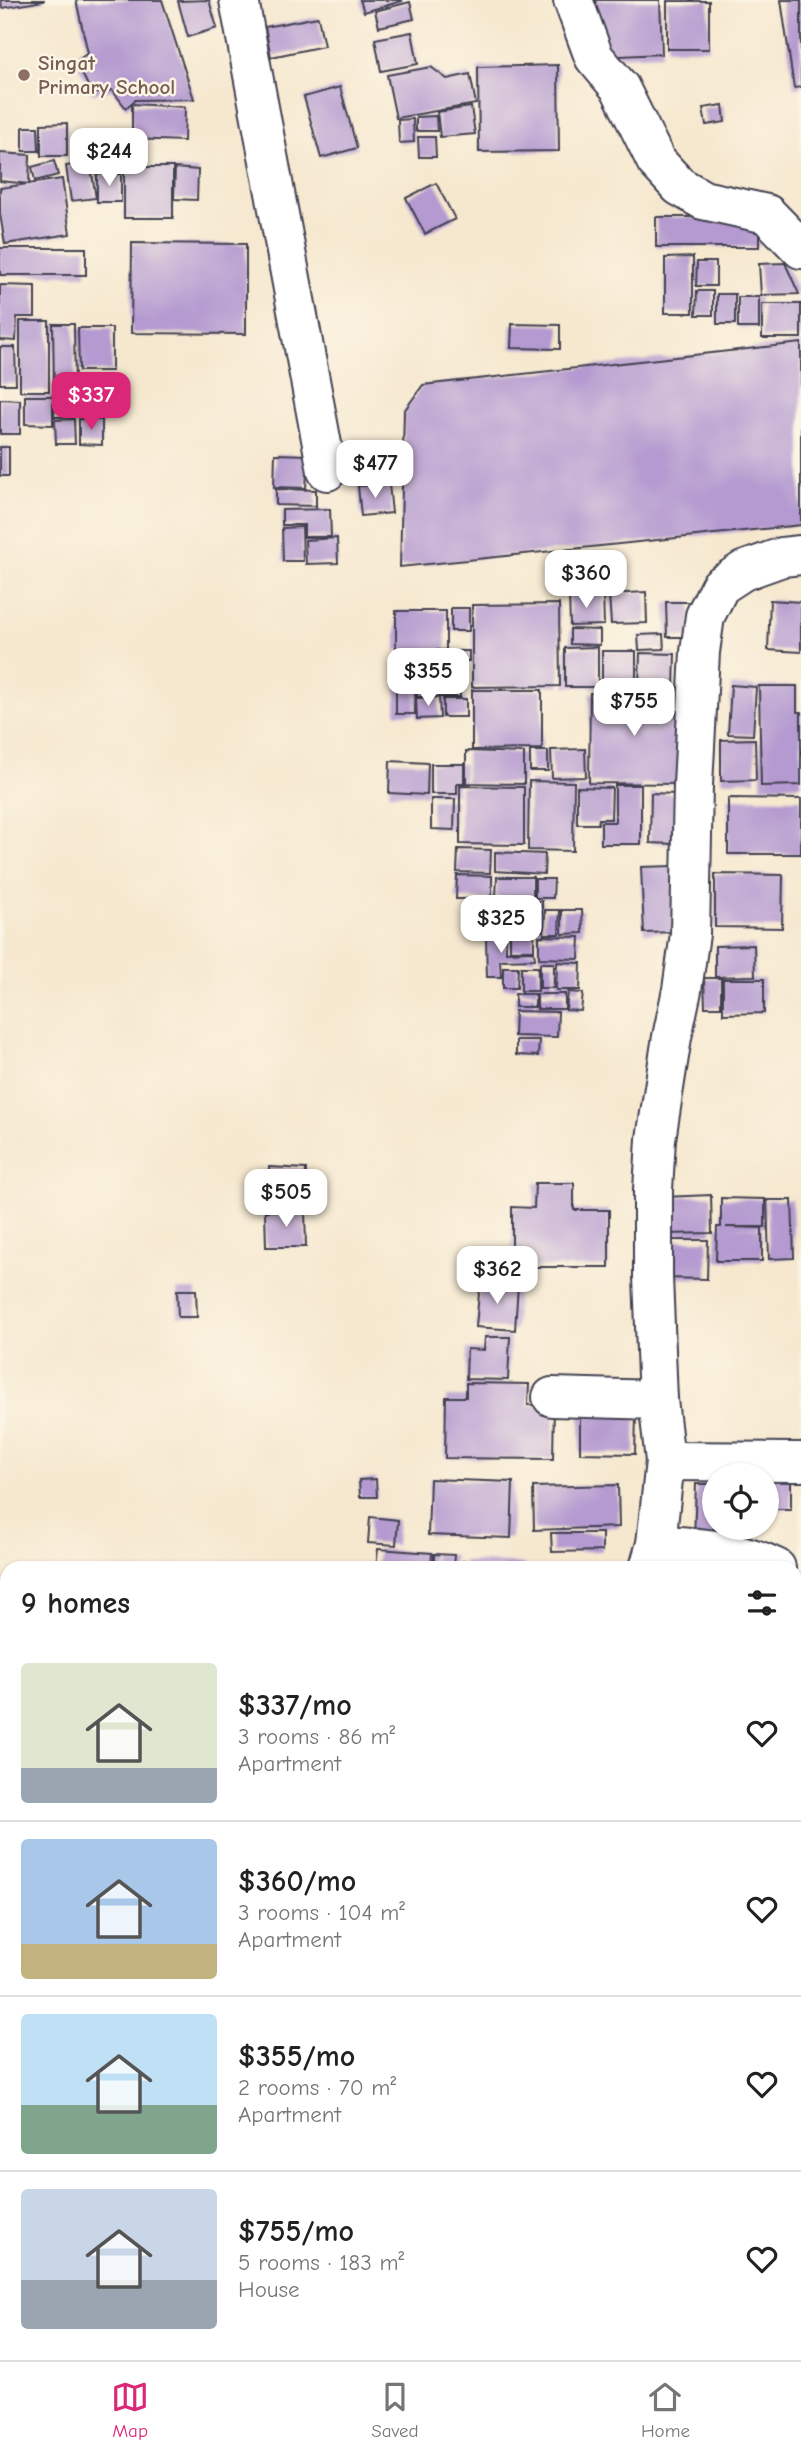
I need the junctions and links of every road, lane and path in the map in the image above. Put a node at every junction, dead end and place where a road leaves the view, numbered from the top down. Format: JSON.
{"nodes":[{"id":1,"x":239,"y":0,"type":"edge"},
{"id":2,"x":573,"y":0,"type":"edge"},
{"id":3,"x":801,"y":249,"type":"edge"},
{"id":4,"x":327,"y":471,"type":"dead end"},
{"id":5,"x":801,"y":555,"type":"edge"},
{"id":6,"x":552,"y":1397,"type":"dead end"},
{"id":7,"x":658,"y":1400,"type":"junction"},
{"id":8,"x":665,"y":1461,"type":"junction"},
{"id":9,"x":801,"y":1462,"type":"edge"},
{"id":10,"x":653,"y":1556,"type":"edge"},
{"id":11,"x":763,"y":1561,"type":"edge"}],
"edges":[{"from":1,"to":4,"type":"street"},
{"from":2,"to":3,"type":"street"},
{"from":5,"to":7,"type":"street"},
{"from":6,"to":7,"type":"street"},
{"from":7,"to":8,"type":"street"},
{"from":8,"to":9,"type":"street"},
{"from":8,"to":10,"type":"street"},
{"from":10,"to":11,"type":"street"}]}
